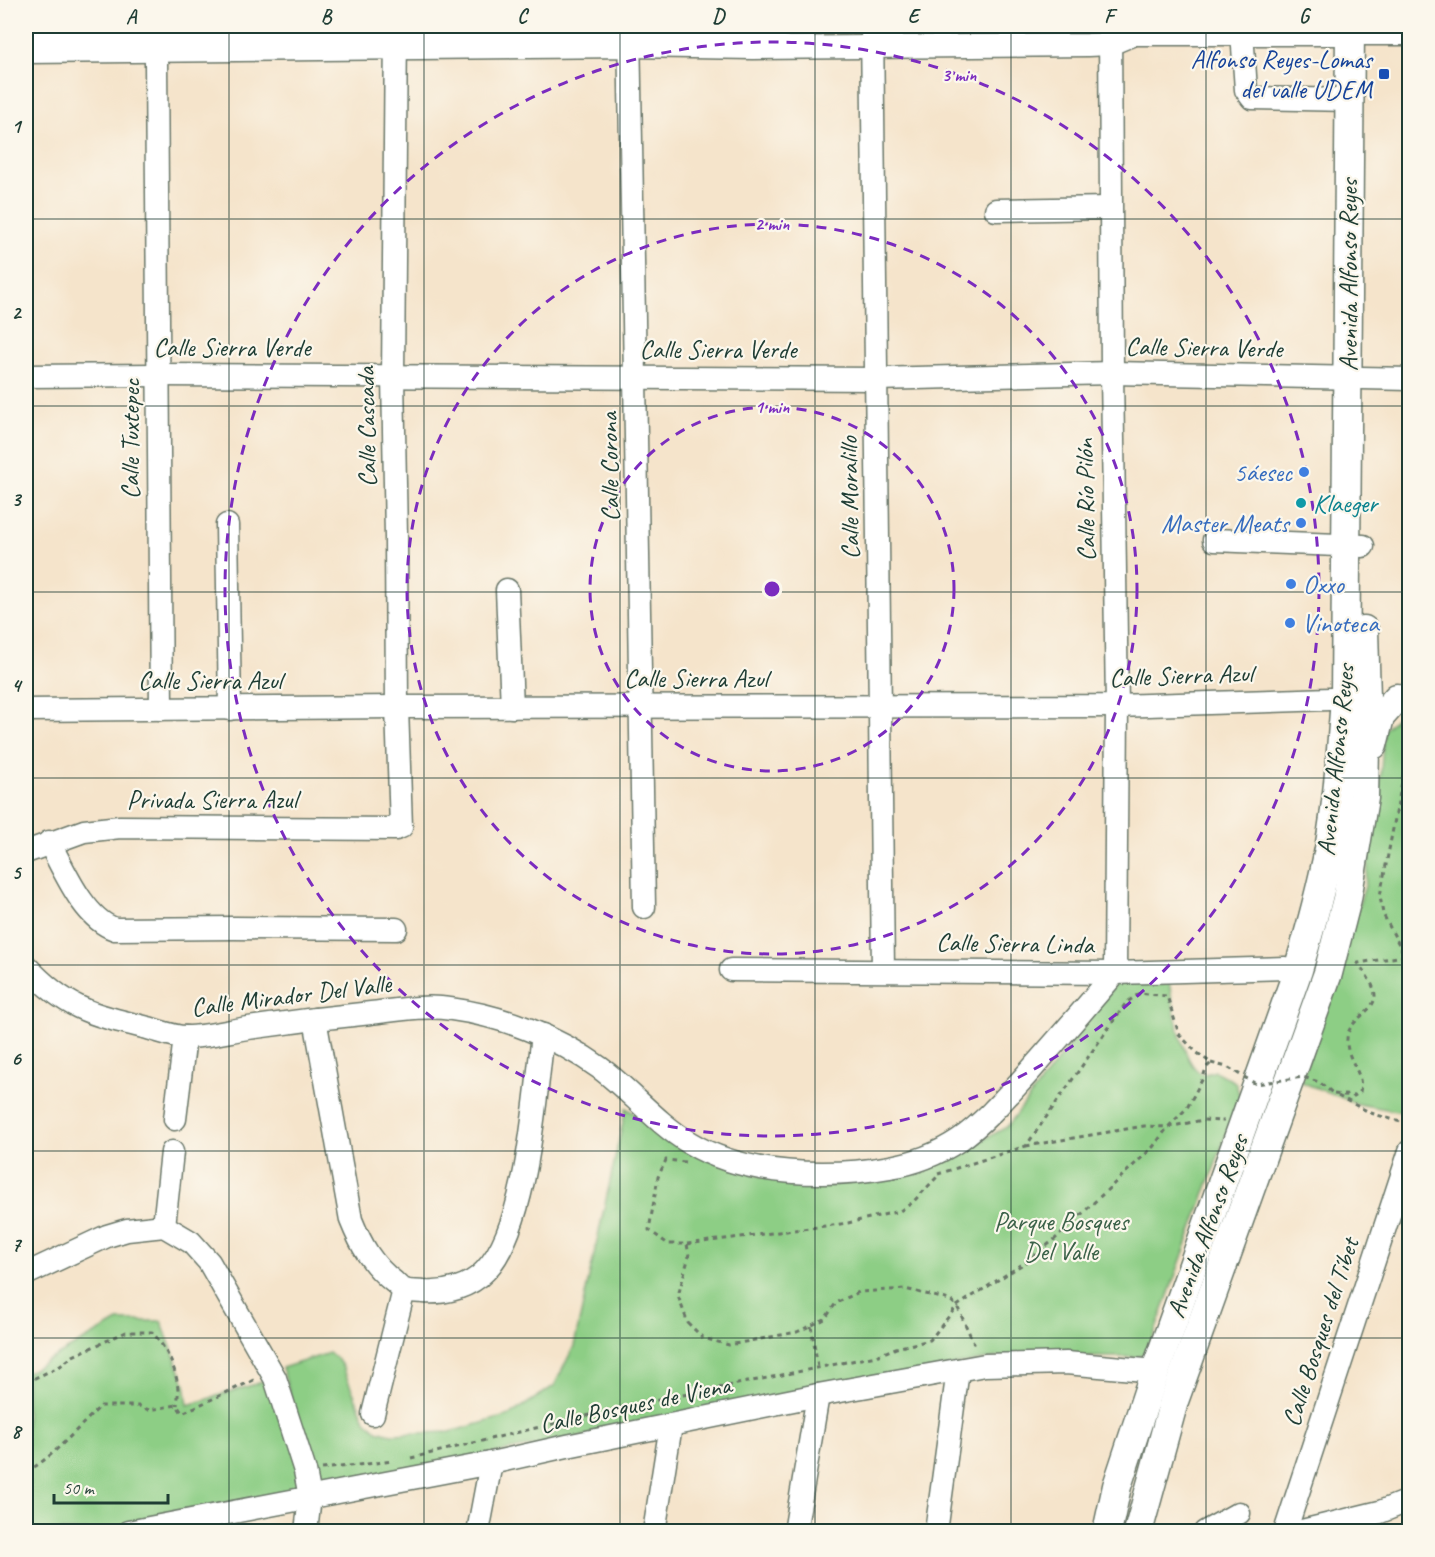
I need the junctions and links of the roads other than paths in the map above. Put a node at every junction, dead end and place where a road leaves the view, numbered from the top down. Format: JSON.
{"nodes":[{"id":1,"x":784,"y":26,"type":"edge"},
{"id":2,"x":543,"y":27,"type":"edge"},
{"id":3,"x":1358,"y":29,"type":"edge"},
{"id":4,"x":26,"y":32,"type":"edge"},
{"id":5,"x":1111,"y":32,"type":"edge"},
{"id":6,"x":1242,"y":32,"type":"junction"},
{"id":7,"x":630,"y":33,"type":"edge"},
{"id":8,"x":1410,"y":34,"type":"edge"},
{"id":9,"x":396,"y":35,"type":"edge"},
{"id":10,"x":872,"y":35,"type":"edge"},
{"id":11,"x":154,"y":36,"type":"edge"},
{"id":12,"x":26,"y":52,"type":"edge"},
{"id":13,"x":1350,"y":100,"type":"junction"},
{"id":14,"x":1110,"y":208,"type":"junction"},
{"id":15,"x":996,"y":210,"type":"dead end"},
{"id":16,"x":1112,"y":373,"type":"junction"},
{"id":17,"x":158,"y":375,"type":"junction"},
{"id":18,"x":26,"y":376,"type":"edge"},
{"id":19,"x":393,"y":377,"type":"junction"},
{"id":20,"x":635,"y":377,"type":"junction"},
{"id":21,"x":1356,"y":378,"type":"junction"},
{"id":22,"x":876,"y":379,"type":"junction"},
{"id":23,"x":1410,"y":379,"type":"edge"},
{"id":24,"x":228,"y":525,"type":"dead end"},
{"id":25,"x":1214,"y":540,"type":"dead end"},
{"id":26,"x":1355,"y":545,"type":"junction"},
{"id":27,"x":507,"y":590,"type":"dead end"},
{"id":28,"x":1403,"y":697,"type":"edge"},
{"id":29,"x":1355,"y":698,"type":"junction"},
{"id":30,"x":642,"y":706,"type":"junction"},
{"id":31,"x":880,"y":706,"type":"junction"},
{"id":32,"x":1117,"y":706,"type":"junction"},
{"id":33,"x":397,"y":707,"type":"junction"},
{"id":34,"x":512,"y":707,"type":"junction"},
{"id":35,"x":161,"y":709,"type":"junction"},
{"id":36,"x":230,"y":709,"type":"junction"},
{"id":37,"x":26,"y":710,"type":"edge"},
{"id":38,"x":1364,"y":798,"type":"junction"},
{"id":39,"x":401,"y":827,"type":"joint"},
{"id":40,"x":49,"y":842,"type":"junction"},
{"id":41,"x":26,"y":852,"type":"edge"},
{"id":42,"x":644,"y":907,"type":"dead end"},
{"id":43,"x":396,"y":929,"type":"dead end"},
{"id":44,"x":26,"y":966,"type":"edge"},
{"id":45,"x":731,"y":970,"type":"dead end"},
{"id":46,"x":883,"y":970,"type":"junction"},
{"id":47,"x":1298,"y":970,"type":"junction"},
{"id":48,"x":1115,"y":973,"type":"junction"},
{"id":49,"x":315,"y":1019,"type":"junction"},
{"id":50,"x":543,"y":1035,"type":"junction"},
{"id":51,"x":185,"y":1037,"type":"junction"},
{"id":52,"x":175,"y":1119,"type":"dead end"},
{"id":53,"x":1410,"y":1150,"type":"edge"},
{"id":54,"x":172,"y":1152,"type":"dead end"},
{"id":55,"x":164,"y":1226,"type":"junction"},
{"id":56,"x":26,"y":1274,"type":"edge"},
{"id":57,"x":404,"y":1290,"type":"junction"},
{"id":58,"x":958,"y":1370,"type":"junction"},
{"id":59,"x":1156,"y":1371,"type":"junction"},
{"id":60,"x":818,"y":1395,"type":"junction"},
{"id":61,"x":373,"y":1414,"type":"dead end"},
{"id":62,"x":671,"y":1425,"type":"junction"},
{"id":63,"x":491,"y":1463,"type":"junction"},
{"id":64,"x":310,"y":1497,"type":"junction"},
{"id":65,"x":1410,"y":1500,"type":"edge"},
{"id":66,"x":1239,"y":1513,"type":"dead end"},
{"id":67,"x":129,"y":1531,"type":"edge"},
{"id":68,"x":306,"y":1532,"type":"edge"},
{"id":69,"x":478,"y":1532,"type":"edge"},
{"id":70,"x":654,"y":1532,"type":"edge"},
{"id":71,"x":795,"y":1532,"type":"edge"},
{"id":72,"x":936,"y":1532,"type":"edge"},
{"id":73,"x":1107,"y":1532,"type":"edge"},
{"id":74,"x":1138,"y":1532,"type":"edge"},
{"id":75,"x":1205,"y":1532,"type":"edge"},
{"id":76,"x":1285,"y":1532,"type":"edge"},
{"id":77,"x":1298,"y":1532,"type":"edge"}],
"edges":[{"from":1,"to":7,"type":"street"},
{"from":2,"to":7,"type":"street"},
{"from":2,"to":9,"type":"street"},
{"from":3,"to":6,"type":"street"},
{"from":3,"to":8,"type":"street"},
{"from":3,"to":13,"type":"main road","name":"Avenida Alfonso Reyes"},
{"from":3,"to":21,"type":"main road","name":"Avenida Alfonso Reyes"},
{"from":4,"to":11,"type":"street"},
{"from":5,"to":6,"type":"street"},
{"from":5,"to":10,"type":"street"},
{"from":5,"to":14,"type":"street","name":"Calle Río Pilón"},
{"from":6,"to":13,"type":"street"},
{"from":7,"to":9,"type":"street"},
{"from":7,"to":10,"type":"street"},
{"from":7,"to":20,"type":"street","name":"Calle Corona"},
{"from":9,"to":11,"type":"street"},
{"from":9,"to":19,"type":"street","name":"Calle Cascada"},
{"from":10,"to":22,"type":"street","name":"Calle Moralillo"},
{"from":11,"to":12,"type":"street"},
{"from":11,"to":17,"type":"street","name":"Calle Tuxtepec"},
{"from":13,"to":21,"type":"main road","name":"Avenida Alfonso Reyes"},
{"from":14,"to":15,"type":"street"},
{"from":14,"to":16,"type":"street","name":"Calle Río Pilón"},
{"from":16,"to":21,"type":"street","name":"Calle Sierra Verde"},
{"from":16,"to":22,"type":"street","name":"Calle Sierra Verde"},
{"from":16,"to":32,"type":"street","name":"Calle Río Pilón"},
{"from":17,"to":18,"type":"street","name":"Calle Sierra Verde"},
{"from":17,"to":19,"type":"street","name":"Calle Sierra Verde"},
{"from":17,"to":35,"type":"street","name":"Calle Tuxtepec"},
{"from":19,"to":20,"type":"street","name":"Calle Sierra Verde"},
{"from":19,"to":33,"type":"street","name":"Calle Cascada"},
{"from":20,"to":22,"type":"street","name":"Calle Sierra Verde"},
{"from":20,"to":30,"type":"street","name":"Calle Corona"},
{"from":21,"to":23,"type":"street","name":"Calle Sierra Verde"},
{"from":21,"to":26,"type":"main road","name":"Avenida Alfonso Reyes"},
{"from":22,"to":31,"type":"street","name":"Calle Moralillo"},
{"from":24,"to":36,"type":"street"},
{"from":25,"to":26,"type":"street"},
{"from":26,"to":29,"type":"main road","name":"Avenida Alfonso Reyes"},
{"from":27,"to":34,"type":"street"},
{"from":28,"to":29,"type":"street","name":"Calle Sierra Azul"},
{"from":28,"to":38,"type":"main road"},
{"from":29,"to":32,"type":"street","name":"Calle Sierra Azul"},
{"from":29,"to":38,"type":"main road","name":"Avenida Alfonso Reyes"},
{"from":29,"to":47,"type":"main road","name":"Avenida Alfonso Reyes"},
{"from":30,"to":31,"type":"street","name":"Calle Sierra Azul"},
{"from":30,"to":34,"type":"street","name":"Calle Sierra Azul"},
{"from":30,"to":42,"type":"street","name":"Calle Corona"},
{"from":31,"to":32,"type":"street","name":"Calle Sierra Azul"},
{"from":31,"to":46,"type":"street","name":"Calle Moralillo"},
{"from":32,"to":48,"type":"street","name":"Calle Río Pilón"},
{"from":33,"to":34,"type":"street","name":"Calle Sierra Azul"},
{"from":33,"to":36,"type":"street","name":"Calle Sierra Azul"},
{"from":33,"to":39,"type":"street","name":"Calle Cascada"},
{"from":35,"to":36,"type":"street","name":"Calle Sierra Azul"},
{"from":35,"to":37,"type":"street","name":"Calle Sierra Azul"},
{"from":38,"to":74,"type":"main road","name":"Avenida Alfonso Reyes"},
{"from":39,"to":40,"type":"street","name":"Privada Sierra Azul"},
{"from":40,"to":41,"type":"street","name":"Privada Sierra Azul"},
{"from":40,"to":43,"type":"street"},
{"from":44,"to":51,"type":"street","name":"Calle Mirador Del Valle"},
{"from":45,"to":46,"type":"street","name":"Calle Sierra Linda"},
{"from":46,"to":48,"type":"street","name":"Calle Sierra Linda"},
{"from":47,"to":48,"type":"street","name":"Calle Sierra Linda"},
{"from":47,"to":59,"type":"main road","name":"Avenida Alfonso Reyes"},
{"from":48,"to":50,"type":"street","name":"Calle Mirador Del Valle"},
{"from":49,"to":50,"type":"street","name":"Calle Mirador Del Valle"},
{"from":49,"to":51,"type":"street","name":"Calle Mirador Del Valle"},
{"from":49,"to":57,"type":"street"},
{"from":50,"to":57,"type":"street"},
{"from":51,"to":52,"type":"street"},
{"from":53,"to":76,"type":"street","name":"Calle Bosques del Tíbet"},
{"from":54,"to":55,"type":"street"},
{"from":55,"to":56,"type":"street"},
{"from":55,"to":64,"type":"street"},
{"from":57,"to":61,"type":"street"},
{"from":58,"to":59,"type":"street","name":"Calle Bosques de Viena"},
{"from":58,"to":60,"type":"street","name":"Calle Bosques de Viena"},
{"from":58,"to":72,"type":"street"},
{"from":59,"to":73,"type":"main road","name":"Avenida Alfonso Reyes"},
{"from":60,"to":62,"type":"street","name":"Calle Bosques de Viena"},
{"from":60,"to":71,"type":"street"},
{"from":62,"to":63,"type":"street","name":"Calle Bosques de Viena"},
{"from":62,"to":70,"type":"street"},
{"from":63,"to":64,"type":"street","name":"Calle Bosques de Viena"},
{"from":63,"to":69,"type":"street"},
{"from":64,"to":67,"type":"street","name":"Calle Bosques de Viena"},
{"from":64,"to":68,"type":"street"},
{"from":65,"to":77,"type":"street"},
{"from":66,"to":75,"type":"street"}]}
